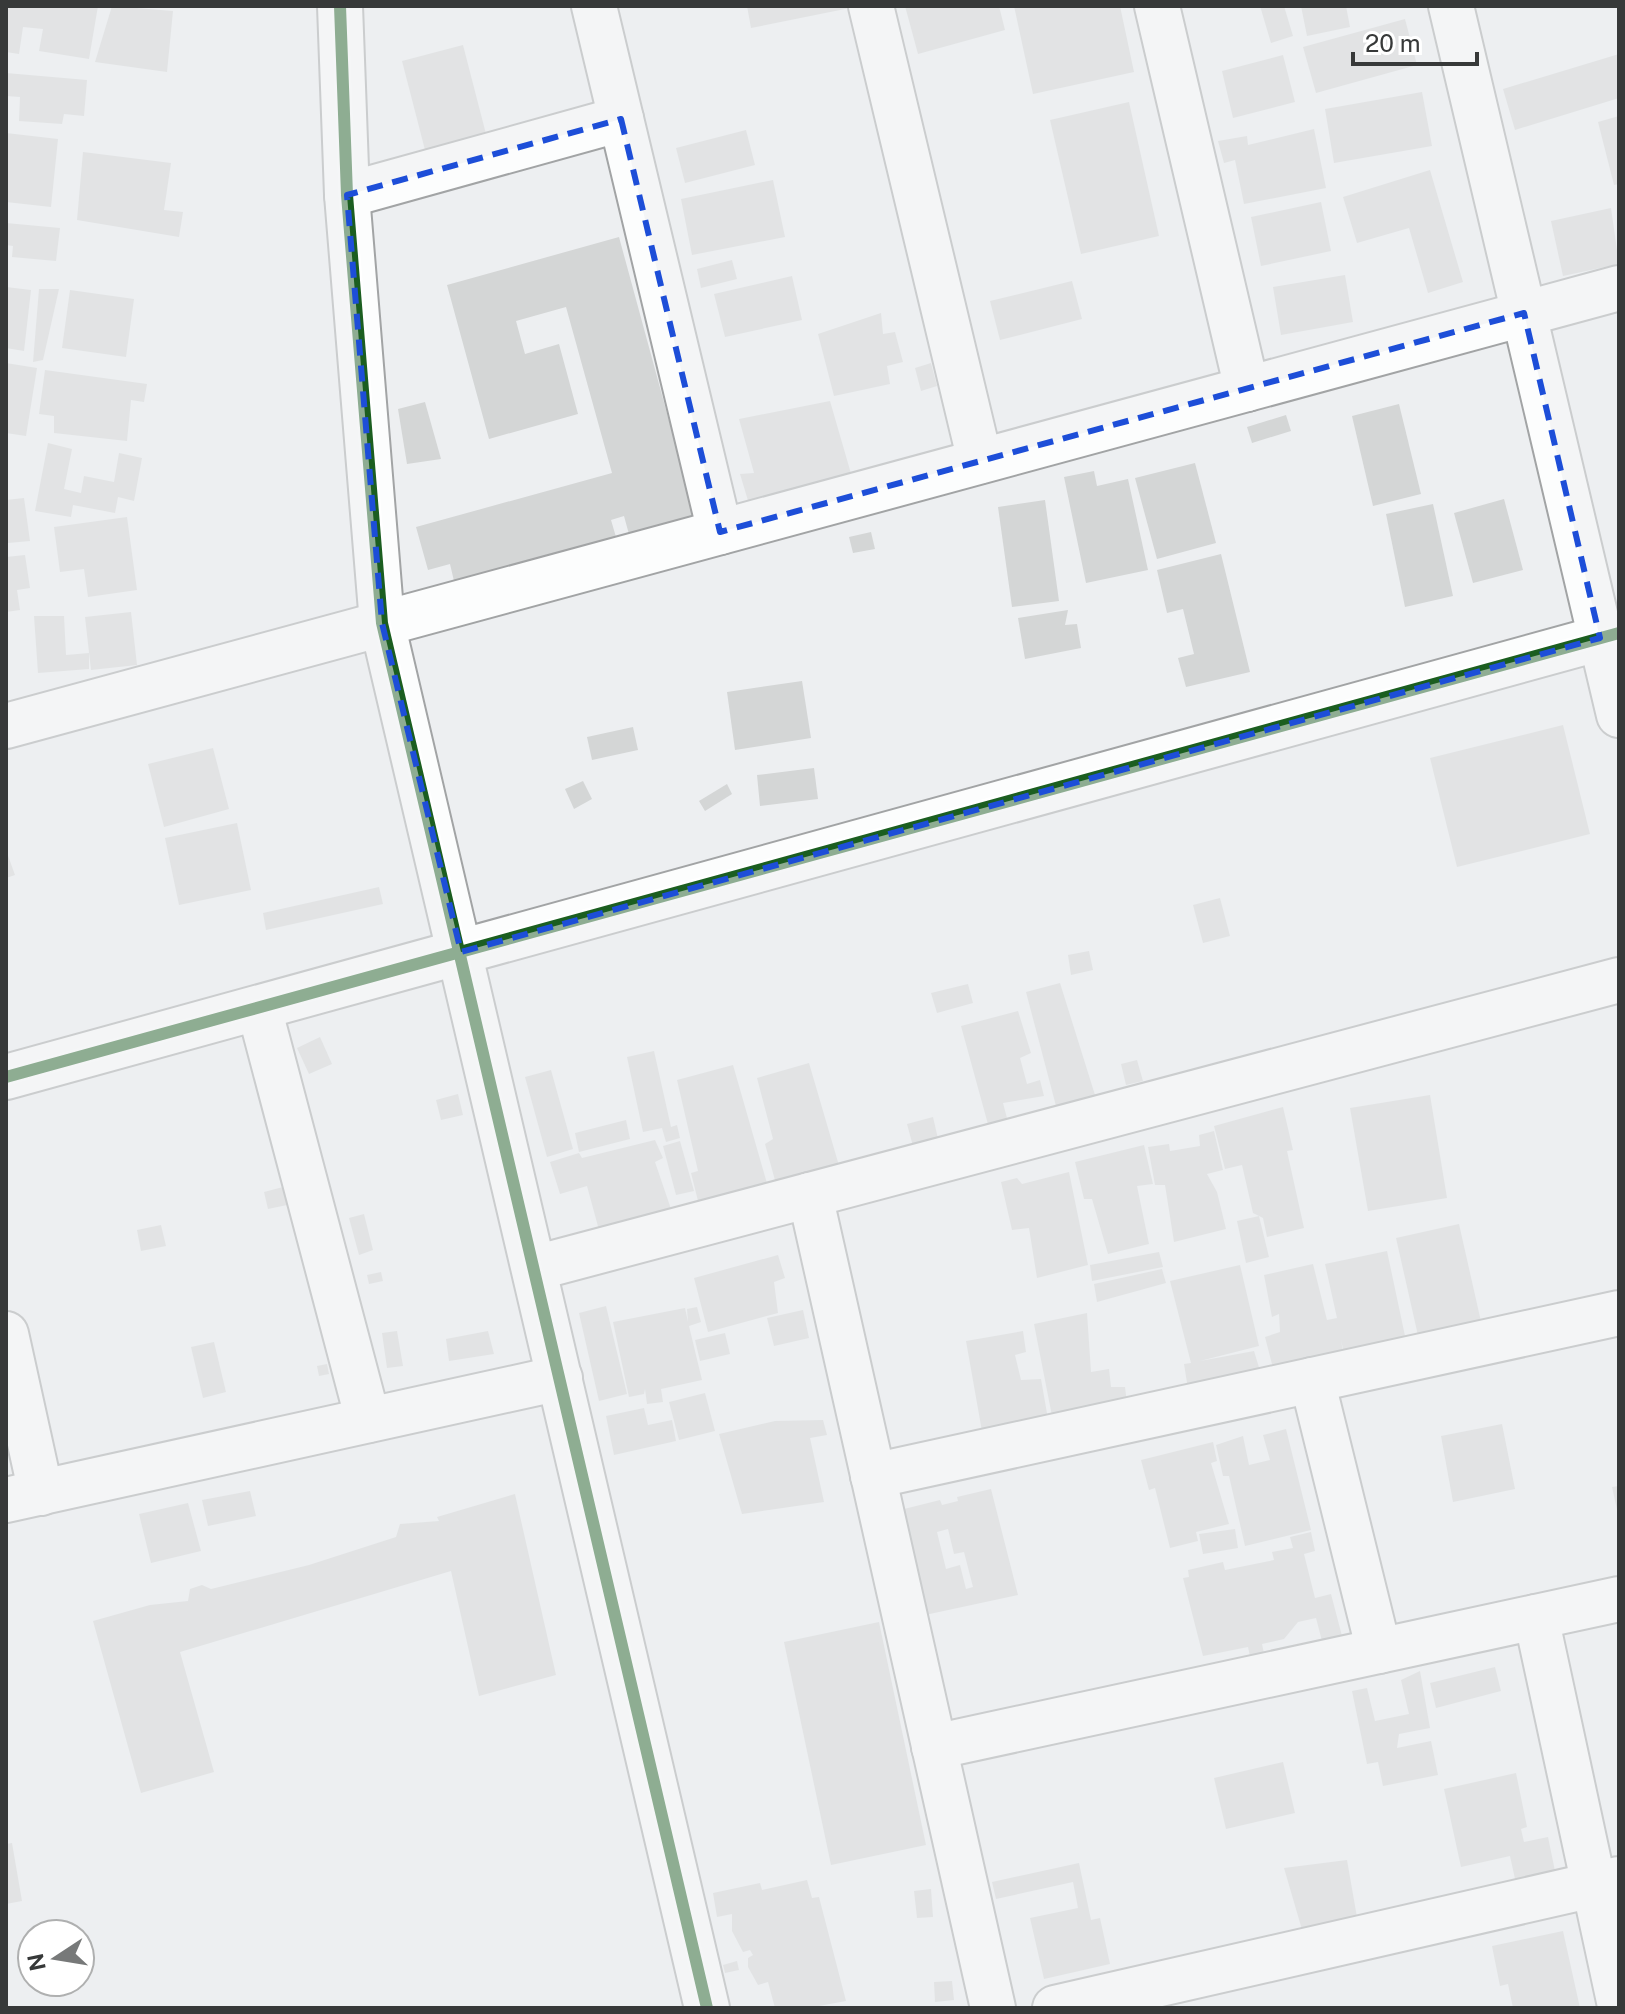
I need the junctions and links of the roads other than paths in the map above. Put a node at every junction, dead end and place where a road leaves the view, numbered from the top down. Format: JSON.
{"nodes":[{"id":1,"x":340,"y":6,"type":"edge"},
{"id":2,"x":594,"y":6,"type":"edge"},
{"id":3,"x":871,"y":6,"type":"edge"},
{"id":4,"x":1157,"y":6,"type":"edge"},
{"id":5,"x":1451,"y":6,"type":"edge"},
{"id":6,"x":621,"y":119,"type":"junction"},
{"id":7,"x":347,"y":195,"type":"junction"},
{"id":8,"x":1619,"y":288,"type":"edge"},
{"id":9,"x":1524,"y":313,"type":"junction"},
{"id":10,"x":1247,"y":389,"type":"junction"},
{"id":11,"x":980,"y":461,"type":"junction"},
{"id":12,"x":720,"y":532,"type":"junction"},
{"id":13,"x":382,"y":623,"type":"junction"},
{"id":14,"x":1610,"y":636,"type":"edge"},
{"id":15,"x":1619,"y":715,"type":"edge"},
{"id":16,"x":6,"y":726,"type":"edge"},
{"id":17,"x":461,"y":952,"type":"junction"},
{"id":18,"x":1619,"y":980,"type":"edge"},
{"id":19,"x":259,"y":1008,"type":"junction"},
{"id":20,"x":6,"y":1077,"type":"edge"},
{"id":21,"x":810,"y":1195,"type":"junction"},
{"id":22,"x":535,"y":1268,"type":"junction"},
{"id":23,"x":1619,"y":1313,"type":"edge"},
{"id":24,"x":6,"y":1334,"type":"edge"},
{"id":25,"x":560,"y":1378,"type":"junction"},
{"id":26,"x":1312,"y":1380,"type":"junction"},
{"id":27,"x":368,"y":1420,"type":"junction"},
{"id":28,"x":873,"y":1476,"type":"junction"},
{"id":29,"x":24,"y":1496,"type":"edge"},
{"id":30,"x":1619,"y":1599,"type":"edge"},
{"id":31,"x":1536,"y":1617,"type":"junction"},
{"id":32,"x":1379,"y":1651,"type":"junction"},
{"id":33,"x":934,"y":1747,"type":"junction"},
{"id":34,"x":1606,"y":1882,"type":"edge"},
{"id":35,"x":1619,"y":2001,"type":"edge"},
{"id":36,"x":707,"y":2008,"type":"edge"},
{"id":37,"x":993,"y":2008,"type":"edge"},
{"id":38,"x":1055,"y":2008,"type":"edge"}],
"edges":[{"from":1,"to":7,"type":"street"},
{"from":2,"to":6,"type":"street"},
{"from":3,"to":11,"type":"street"},
{"from":4,"to":10,"type":"street"},
{"from":5,"to":9,"type":"street"},
{"from":6,"to":7,"type":"street"},
{"from":6,"to":12,"type":"street"},
{"from":7,"to":13,"type":"street"},
{"from":8,"to":9,"type":"street"},
{"from":9,"to":10,"type":"street"},
{"from":9,"to":14,"type":"street"},
{"from":10,"to":11,"type":"street"},
{"from":11,"to":12,"type":"street"},
{"from":12,"to":13,"type":"street"},
{"from":13,"to":16,"type":"street"},
{"from":13,"to":17,"type":"street"},
{"from":14,"to":15,"type":"street"},
{"from":14,"to":17,"type":"street"},
{"from":17,"to":19,"type":"street"},
{"from":17,"to":22,"type":"street"},
{"from":18,"to":21,"type":"street"},
{"from":19,"to":20,"type":"street"},
{"from":19,"to":27,"type":"street"},
{"from":21,"to":22,"type":"street"},
{"from":21,"to":28,"type":"street"},
{"from":22,"to":25,"type":"street"},
{"from":23,"to":26,"type":"street"},
{"from":24,"to":29,"type":"street"},
{"from":25,"to":27,"type":"street"},
{"from":25,"to":36,"type":"street"},
{"from":26,"to":28,"type":"street"},
{"from":26,"to":32,"type":"street"},
{"from":27,"to":29,"type":"street"},
{"from":28,"to":33,"type":"street"},
{"from":30,"to":31,"type":"street"},
{"from":31,"to":32,"type":"street"},
{"from":31,"to":34,"type":"street"},
{"from":32,"to":33,"type":"street"},
{"from":33,"to":37,"type":"street"},
{"from":34,"to":35,"type":"street"},
{"from":34,"to":38,"type":"street"}]}
